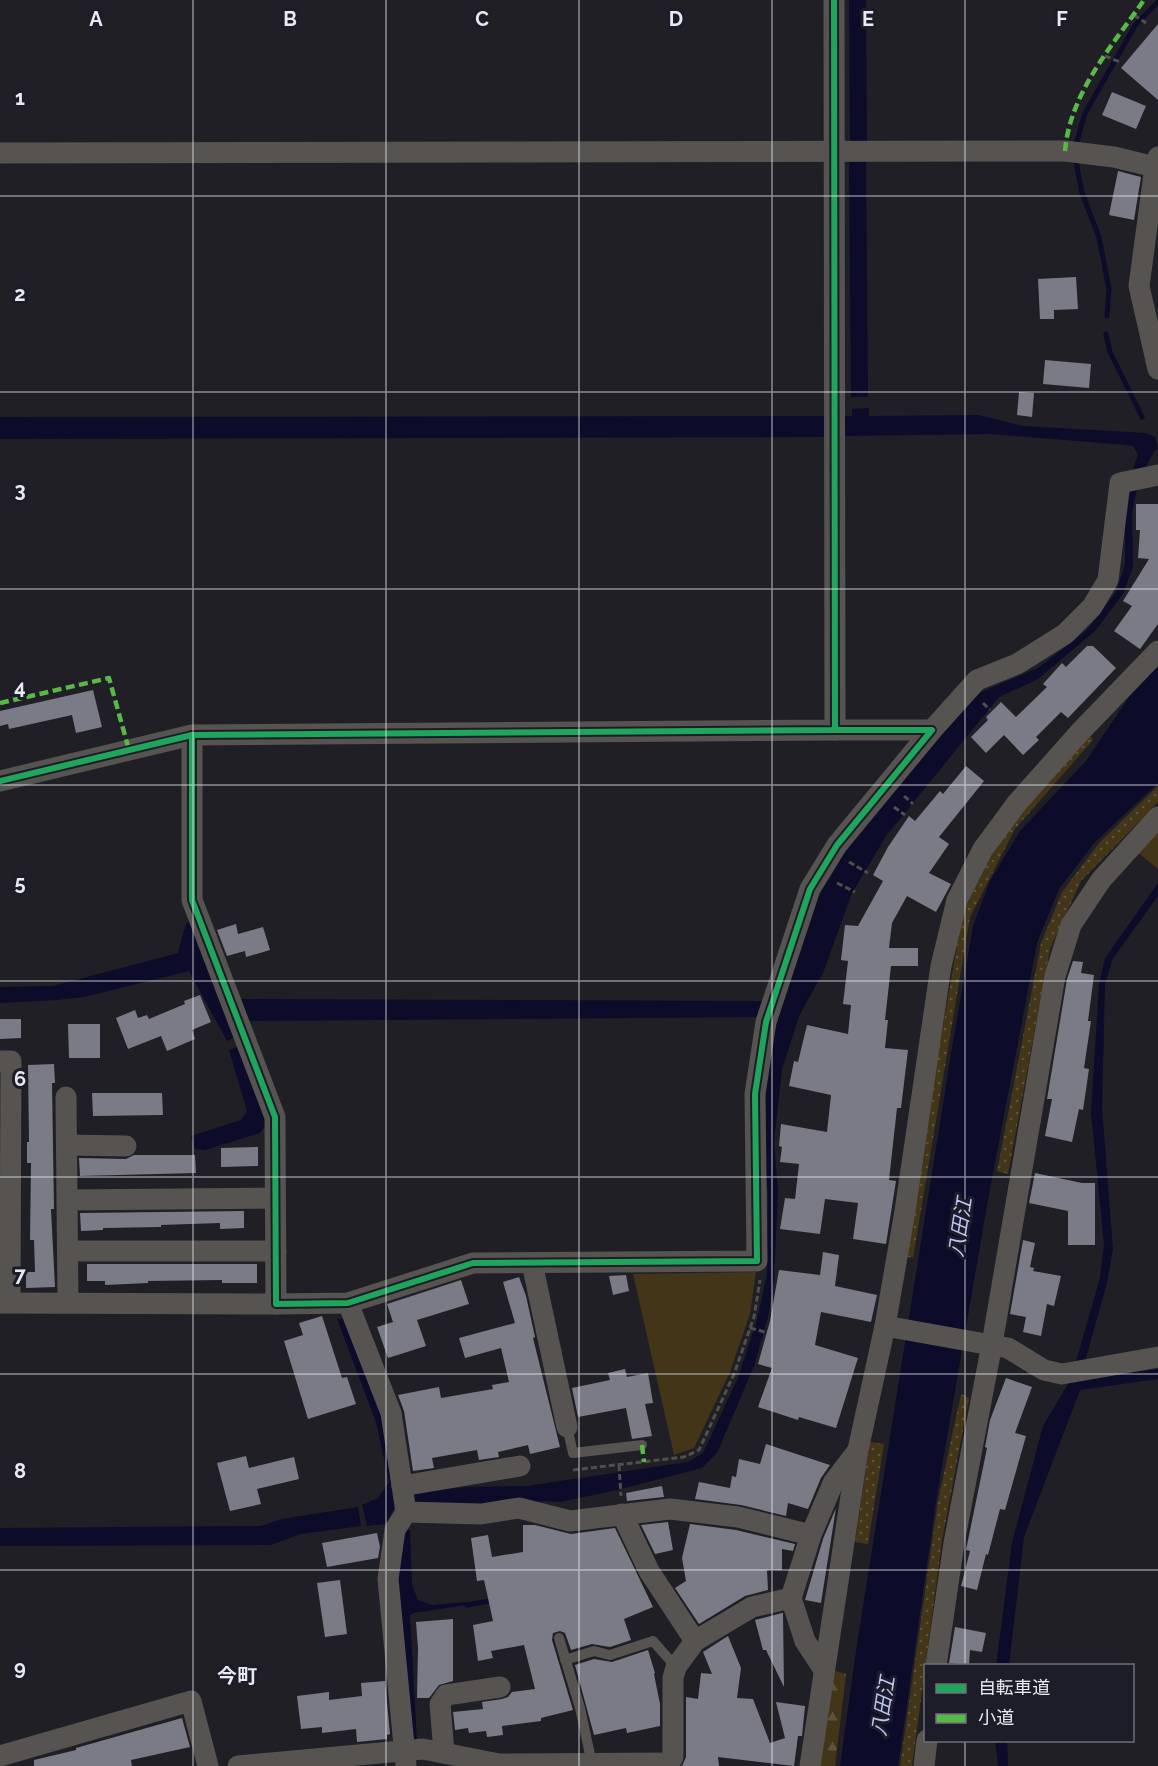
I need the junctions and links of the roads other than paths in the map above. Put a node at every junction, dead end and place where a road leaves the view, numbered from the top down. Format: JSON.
{"nodes":[{"id":1,"x":834,"y":0,"type":"edge"},
{"id":2,"x":834,"y":152,"type":"junction"},
{"id":3,"x":0,"y":153,"type":"edge"},
{"id":4,"x":1156,"y":162,"type":"edge"},
{"id":5,"x":1158,"y":369,"type":"edge"},
{"id":6,"x":1158,"y":475,"type":"edge"},
{"id":7,"x":1158,"y":651,"type":"edge"},
{"id":8,"x":835,"y":730,"type":"junction"},
{"id":9,"x":932,"y":730,"type":"junction"},
{"id":10,"x":192,"y":735,"type":"junction"},
{"id":11,"x":0,"y":780,"type":"edge"},
{"id":12,"x":1158,"y":817,"type":"edge"},
{"id":13,"x":0,"y":1061,"type":"edge"},
{"id":14,"x":66,"y":1097,"type":"dead end"},
{"id":15,"x":67,"y":1145,"type":"junction"},
{"id":16,"x":126,"y":1146,"type":"dead end"},
{"id":17,"x":5,"y":1155,"type":"edge"},
{"id":18,"x":275,"y":1198,"type":"junction"},
{"id":19,"x":67,"y":1200,"type":"junction"},
{"id":20,"x":5,"y":1247,"type":"edge"},
{"id":21,"x":68,"y":1251,"type":"junction"},
{"id":22,"x":276,"y":1251,"type":"junction"},
{"id":23,"x":532,"y":1263,"type":"junction"},
{"id":24,"x":5,"y":1303,"type":"edge"},
{"id":25,"x":68,"y":1303,"type":"junction"},
{"id":26,"x":348,"y":1303,"type":"junction"},
{"id":27,"x":276,"y":1304,"type":"junction"},
{"id":28,"x":885,"y":1326,"type":"junction"},
{"id":29,"x":992,"y":1344,"type":"junction"},
{"id":30,"x":1158,"y":1357,"type":"edge"},
{"id":31,"x":567,"y":1426,"type":"joint"},
{"id":32,"x":642,"y":1445,"type":"dead end"},
{"id":33,"x":858,"y":1450,"type":"junction"},
{"id":34,"x":520,"y":1466,"type":"dead end"},
{"id":35,"x":402,"y":1486,"type":"junction"},
{"id":36,"x":621,"y":1505,"type":"junction"},
{"id":37,"x":406,"y":1512,"type":"junction"},
{"id":38,"x":811,"y":1535,"type":"junction"},
{"id":39,"x":790,"y":1598,"type":"junction"},
{"id":40,"x":559,"y":1638,"type":"dead end"},
{"id":41,"x":695,"y":1641,"type":"junction"},
{"id":42,"x":565,"y":1660,"type":"junction"},
{"id":43,"x":936,"y":1664,"type":"edge"},
{"id":44,"x":676,"y":1668,"type":"junction"},
{"id":45,"x":824,"y":1670,"type":"junction"},
{"id":46,"x":500,"y":1687,"type":"dead end"},
{"id":47,"x":927,"y":1742,"type":"edge"},
{"id":48,"x":444,"y":1753,"type":"junction"},
{"id":49,"x":0,"y":1756,"type":"edge"},
{"id":50,"x":405,"y":1758,"type":"edge"},
{"id":51,"x":592,"y":1764,"type":"junction"},
{"id":52,"x":570,"y":1765,"type":"edge"},
{"id":53,"x":669,"y":1765,"type":"edge"},
{"id":54,"x":208,"y":1766,"type":"edge"},
{"id":55,"x":238,"y":1766,"type":"edge"},
{"id":56,"x":810,"y":1766,"type":"edge"},
{"id":57,"x":924,"y":1766,"type":"edge"}],
"edges":[{"from":1,"to":2,"type":"street"},
{"from":2,"to":3,"type":"street"},
{"from":2,"to":4,"type":"street"},
{"from":2,"to":8,"type":"street"},
{"from":4,"to":5,"type":"street"},
{"from":6,"to":9,"type":"street"},
{"from":7,"to":28,"type":"street"},
{"from":8,"to":9,"type":"street"},
{"from":8,"to":10,"type":"street"},
{"from":9,"to":23,"type":"street"},
{"from":10,"to":11,"type":"street"},
{"from":10,"to":18,"type":"street"},
{"from":12,"to":29,"type":"street"},
{"from":13,"to":17,"type":"street"},
{"from":14,"to":15,"type":"street"},
{"from":15,"to":16,"type":"street"},
{"from":15,"to":19,"type":"street"},
{"from":17,"to":20,"type":"street"},
{"from":18,"to":19,"type":"street"},
{"from":18,"to":22,"type":"street"},
{"from":19,"to":21,"type":"street"},
{"from":20,"to":24,"type":"street"},
{"from":21,"to":22,"type":"street"},
{"from":21,"to":25,"type":"street"},
{"from":22,"to":27,"type":"street"},
{"from":23,"to":26,"type":"street"},
{"from":23,"to":31,"type":"street"},
{"from":24,"to":25,"type":"street"},
{"from":25,"to":27,"type":"street"},
{"from":26,"to":27,"type":"street"},
{"from":26,"to":35,"type":"street"},
{"from":28,"to":29,"type":"street"},
{"from":28,"to":33,"type":"street"},
{"from":29,"to":30,"type":"street"},
{"from":29,"to":43,"type":"street"},
{"from":31,"to":32,"type":"lane"},
{"from":33,"to":38,"type":"street"},
{"from":33,"to":45,"type":"street"},
{"from":34,"to":35,"type":"street"},
{"from":35,"to":37,"type":"street"},
{"from":36,"to":37,"type":"street"},
{"from":36,"to":38,"type":"street"},
{"from":36,"to":41,"type":"street"},
{"from":37,"to":50,"type":"street"},
{"from":38,"to":39,"type":"street"},
{"from":39,"to":41,"type":"street"},
{"from":39,"to":45,"type":"street"},
{"from":40,"to":42,"type":"lane"},
{"from":41,"to":44,"type":"street"},
{"from":42,"to":44,"type":"lane"},
{"from":42,"to":51,"type":"lane"},
{"from":44,"to":53,"type":"street"},
{"from":45,"to":56,"type":"street"},
{"from":46,"to":48,"type":"street"},
{"from":47,"to":57,"type":"street"},
{"from":48,"to":50,"type":"street"},
{"from":48,"to":52,"type":"street"},
{"from":49,"to":54,"type":"street"},
{"from":50,"to":55,"type":"street"},
{"from":51,"to":52,"type":"street"},
{"from":51,"to":53,"type":"street"}]}
